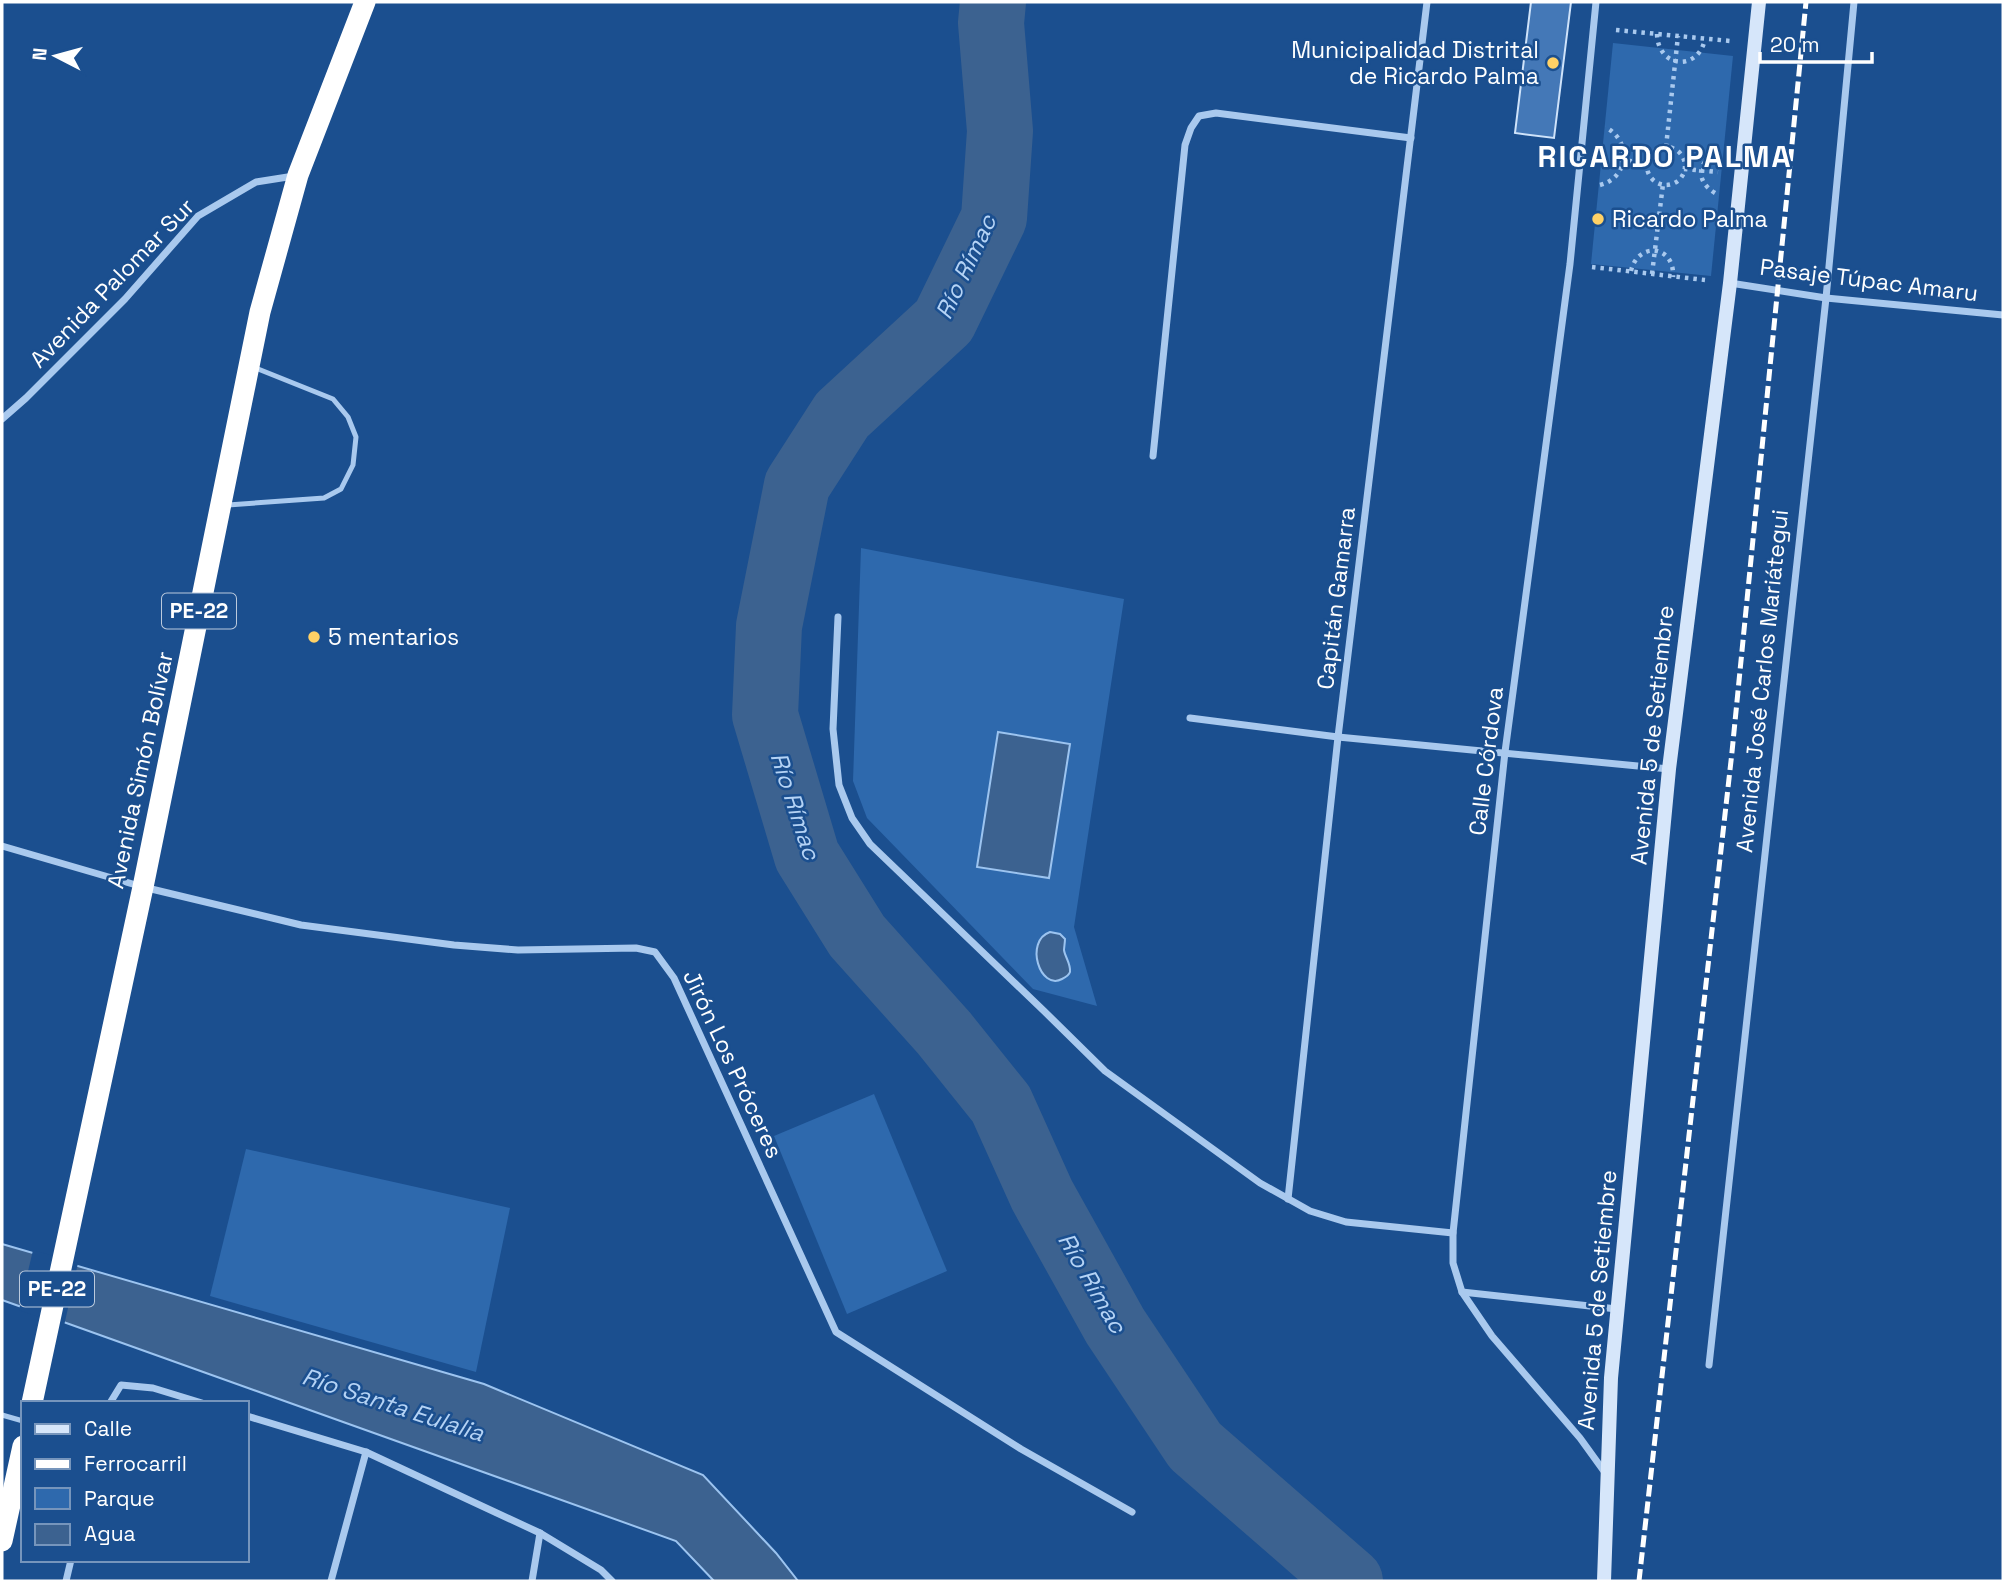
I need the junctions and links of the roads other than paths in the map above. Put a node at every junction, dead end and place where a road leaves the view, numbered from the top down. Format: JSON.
{"nodes":[{"id":1,"x":365,"y":2,"type":"edge"},
{"id":2,"x":1427,"y":2,"type":"edge"},
{"id":3,"x":1596,"y":2,"type":"edge"},
{"id":4,"x":1759,"y":2,"type":"edge"},
{"id":5,"x":1854,"y":2,"type":"edge"},
{"id":6,"x":1411,"y":138,"type":"junction"},
{"id":7,"x":298,"y":175,"type":"junction"},
{"id":8,"x":1730,"y":283,"type":"junction"},
{"id":9,"x":1826,"y":298,"type":"junction"},
{"id":10,"x":2003,"y":315,"type":"edge"},
{"id":11,"x":249,"y":365,"type":"junction"},
{"id":12,"x":2,"y":419,"type":"edge"},
{"id":13,"x":1153,"y":456,"type":"dead end"},
{"id":14,"x":221,"y":505,"type":"junction"},
{"id":15,"x":838,"y":617,"type":"dead end"},
{"id":16,"x":1190,"y":718,"type":"dead end"},
{"id":17,"x":1338,"y":737,"type":"junction"},
{"id":18,"x":1505,"y":752,"type":"junction"},
{"id":19,"x":1669,"y":769,"type":"junction"},
{"id":20,"x":2,"y":846,"type":"edge"},
{"id":21,"x":142,"y":887,"type":"junction"},
{"id":22,"x":1288,"y":1199,"type":"junction"},
{"id":23,"x":1453,"y":1233,"type":"junction"},
{"id":24,"x":1462,"y":1292,"type":"junction"},
{"id":25,"x":1618,"y":1309,"type":"junction"},
{"id":26,"x":1709,"y":1365,"type":"dead end"},
{"id":27,"x":32,"y":1401,"type":"edge"},
{"id":28,"x":111,"y":1401,"type":"edge"},
{"id":29,"x":195,"y":1401,"type":"edge"},
{"id":30,"x":2,"y":1415,"type":"edge"},
{"id":31,"x":248,"y":1416,"type":"edge"},
{"id":32,"x":21,"y":1420,"type":"edge"},
{"id":33,"x":366,"y":1452,"type":"junction"},
{"id":34,"x":21,"y":1454,"type":"edge"},
{"id":35,"x":1606,"y":1475,"type":"junction"},
{"id":36,"x":1132,"y":1512,"type":"dead end"},
{"id":37,"x":3,"y":1529,"type":"edge"},
{"id":38,"x":540,"y":1533,"type":"junction"},
{"id":39,"x":71,"y":1562,"type":"edge"},
{"id":40,"x":66,"y":1581,"type":"edge"},
{"id":41,"x":331,"y":1581,"type":"edge"},
{"id":42,"x":532,"y":1581,"type":"edge"},
{"id":43,"x":612,"y":1581,"type":"edge"},
{"id":44,"x":1604,"y":1581,"type":"edge"}],
"edges":[{"from":1,"to":7,"type":"highway","name":"Avenida Simón Bolívar","number":"PE-22"},
{"from":2,"to":6,"type":"street","name":"Capitán Gamarra"},
{"from":3,"to":18,"type":"street","name":"Calle Córdova"},
{"from":4,"to":8,"type":"street","name":"Avenida 5 de Setiembre"},
{"from":5,"to":9,"type":"street","name":"Avenida José Carlos Mariátegui"},
{"from":6,"to":13,"type":"street"},
{"from":6,"to":17,"type":"street","name":"Capitán Gamarra"},
{"from":7,"to":11,"type":"highway","name":"Avenida Simón Bolívar","number":"PE-22"},
{"from":7,"to":12,"type":"street","name":"Avenida Palomar Sur"},
{"from":8,"to":9,"type":"street","name":"Pasaje Túpac Amaru"},
{"from":8,"to":19,"type":"street","name":"Avenida 5 de Setiembre"},
{"from":9,"to":10,"type":"street","name":"Pasaje Túpac Amaru"},
{"from":9,"to":26,"type":"street","name":"Avenida José Carlos Mariátegui"},
{"from":11,"to":14,"type":"highway","name":"Avenida Simón Bolívar","number":"PE-22"},
{"from":11,"to":14,"type":"lane"},
{"from":14,"to":21,"type":"highway","name":"Avenida Simón Bolívar","number":"PE-22"},
{"from":15,"to":22,"type":"street"},
{"from":16,"to":17,"type":"street"},
{"from":17,"to":18,"type":"street"},
{"from":17,"to":22,"type":"street","name":"Capitán Gamarra"},
{"from":18,"to":19,"type":"street"},
{"from":18,"to":23,"type":"street","name":"Calle Córdova"},
{"from":19,"to":25,"type":"street","name":"Avenida 5 de Setiembre"},
{"from":20,"to":21,"type":"street","name":"Jirón Los Próceres"},
{"from":21,"to":27,"type":"highway","name":"Avenida Simón Bolívar","number":"PE-22"},
{"from":21,"to":36,"type":"street","name":"Jirón Los Próceres"},
{"from":22,"to":23,"type":"street"},
{"from":23,"to":24,"type":"street","name":"Calle Córdova"},
{"from":24,"to":25,"type":"street"},
{"from":24,"to":35,"type":"street","name":"Calle Córdova"},
{"from":25,"to":35,"type":"street","name":"Avenida 5 de Setiembre"},
{"from":28,"to":29,"type":"street"},
{"from":30,"to":32,"type":"lane"},
{"from":31,"to":33,"type":"street"},
{"from":33,"to":38,"type":"street"},
{"from":33,"to":41,"type":"street"},
{"from":34,"to":37,"type":"highway"},
{"from":35,"to":44,"type":"street"},
{"from":38,"to":42,"type":"street"},
{"from":38,"to":43,"type":"street"},
{"from":39,"to":40,"type":"street"}]}
